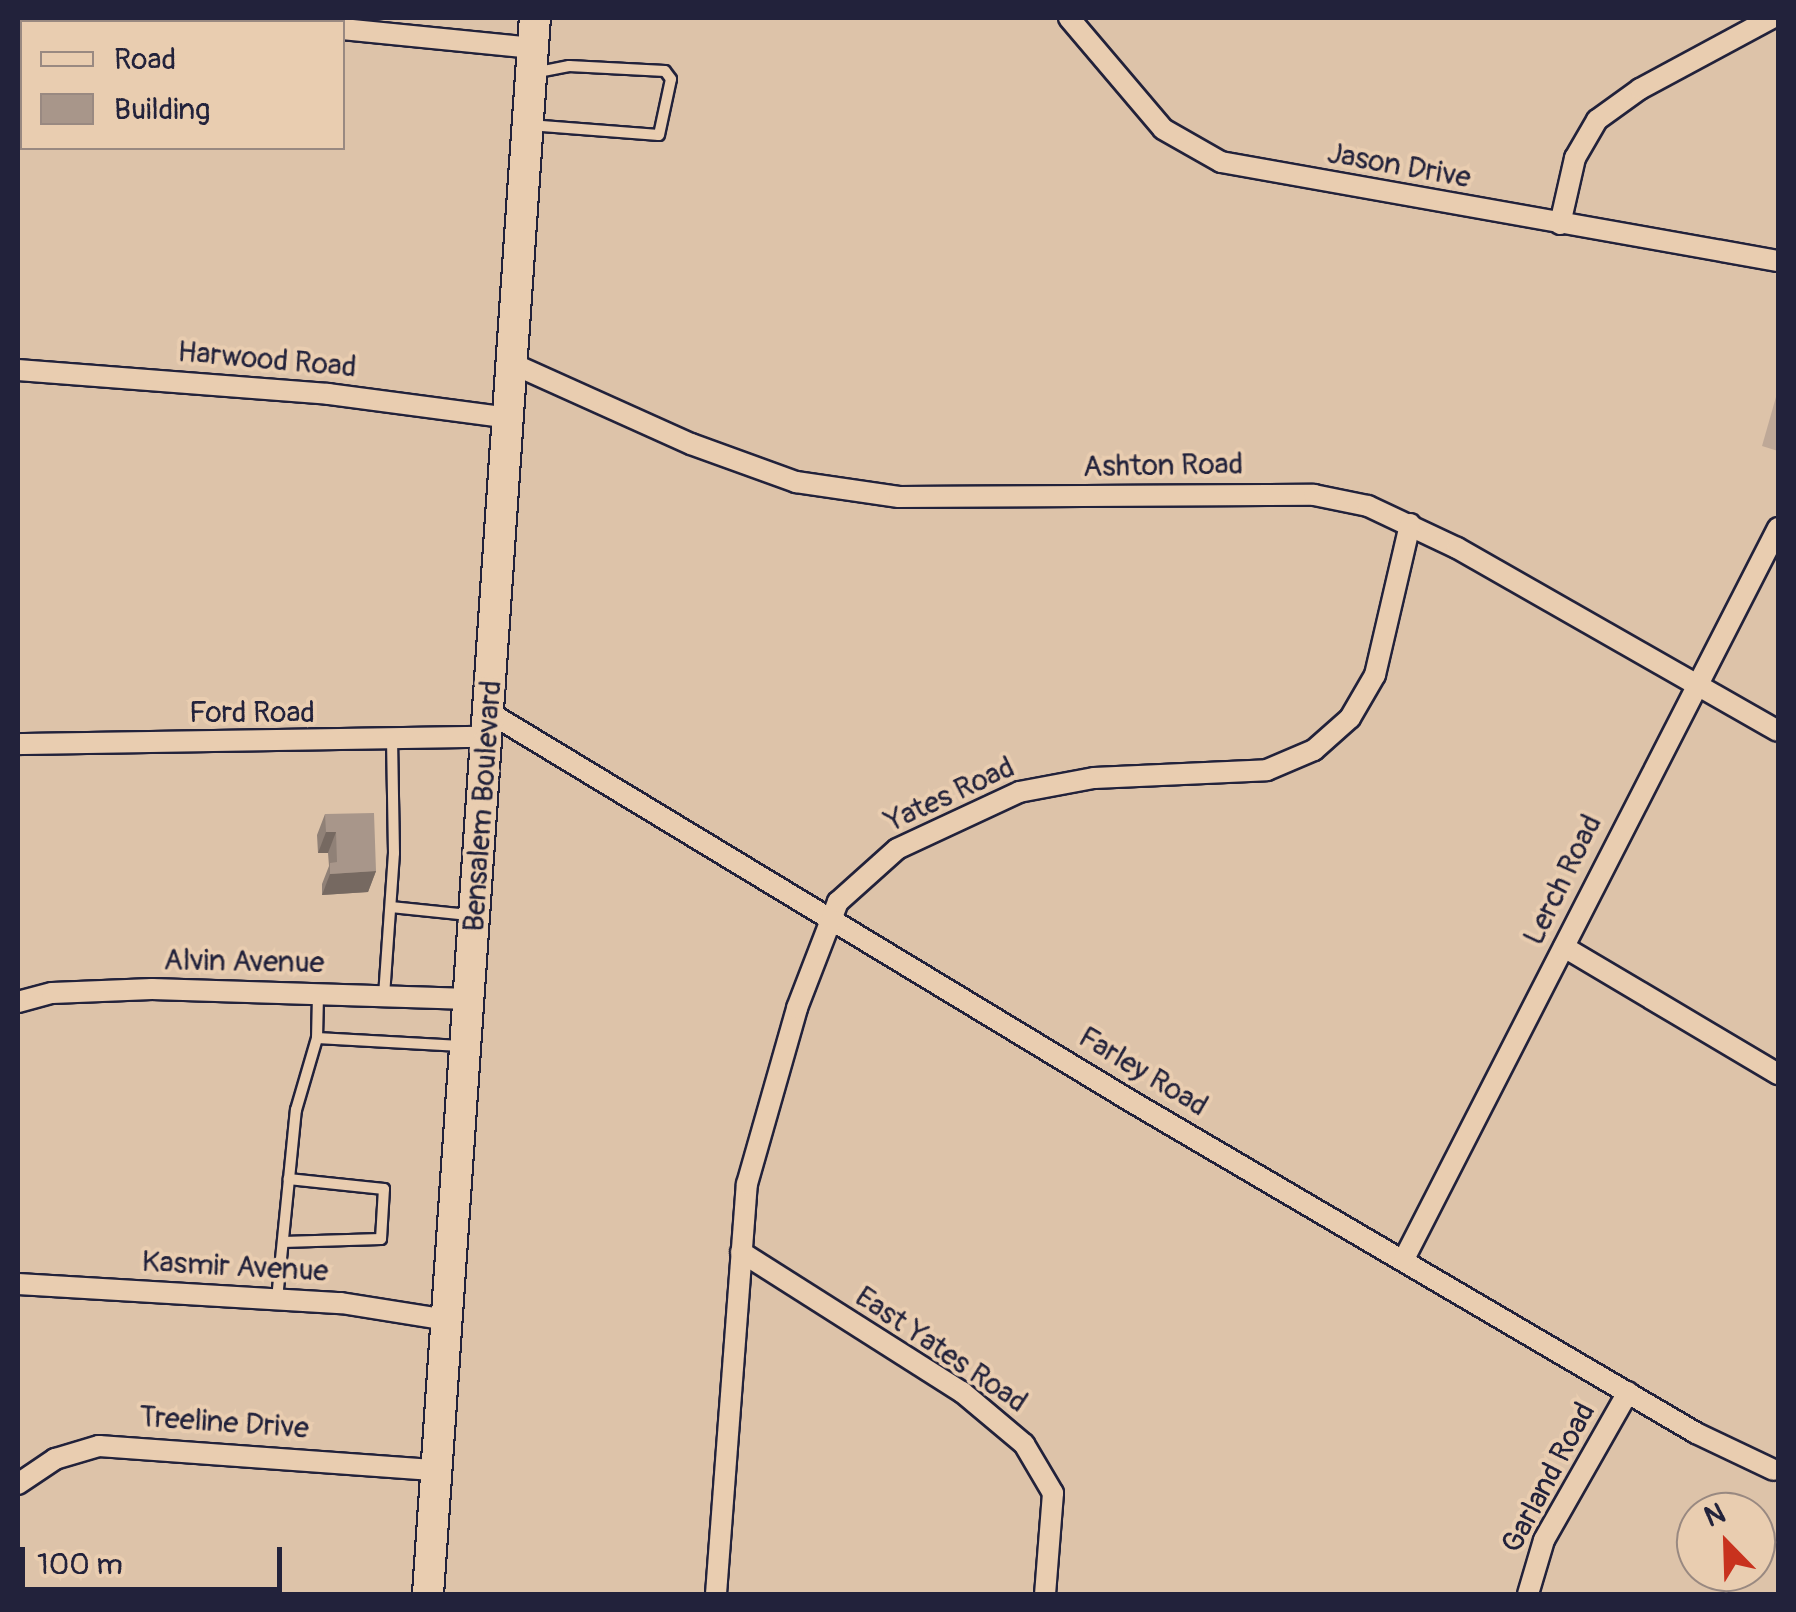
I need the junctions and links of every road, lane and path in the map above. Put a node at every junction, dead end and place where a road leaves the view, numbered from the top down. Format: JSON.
{"nodes":[{"id":1,"x":224,"y":18,"type":"edge"},
{"id":2,"x":535,"y":18,"type":"edge"},
{"id":3,"x":1069,"y":18,"type":"edge"},
{"id":4,"x":1772,"y":18,"type":"edge"},
{"id":5,"x":252,"y":20,"type":"edge"},
{"id":6,"x":345,"y":29,"type":"edge"},
{"id":7,"x":532,"y":60,"type":"junction"},
{"id":8,"x":528,"y":125,"type":"junction"},
{"id":9,"x":1560,"y":224,"type":"junction"},
{"id":10,"x":1778,"y":261,"type":"edge"},
{"id":11,"x":513,"y":364,"type":"junction"},
{"id":12,"x":18,"y":370,"type":"edge"},
{"id":13,"x":510,"y":418,"type":"junction"},
{"id":14,"x":1410,"y":524,"type":"junction"},
{"id":15,"x":1778,"y":528,"type":"edge"},
{"id":16,"x":1700,"y":686,"type":"junction"},
{"id":17,"x":489,"y":725,"type":"junction"},
{"id":18,"x":1778,"y":730,"type":"edge"},
{"id":19,"x":392,"y":741,"type":"junction"},
{"id":20,"x":18,"y":744,"type":"edge"},
{"id":21,"x":390,"y":907,"type":"junction"},
{"id":22,"x":476,"y":916,"type":"junction"},
{"id":23,"x":830,"y":918,"type":"junction"},
{"id":24,"x":1564,"y":947,"type":"junction"},
{"id":25,"x":318,"y":994,"type":"junction"},
{"id":26,"x":384,"y":996,"type":"junction"},
{"id":27,"x":470,"y":999,"type":"junction"},
{"id":28,"x":18,"y":1002,"type":"edge"},
{"id":29,"x":316,"y":1038,"type":"junction"},
{"id":30,"x":467,"y":1046,"type":"junction"},
{"id":31,"x":1778,"y":1074,"type":"edge"},
{"id":32,"x":289,"y":1180,"type":"junction"},
{"id":33,"x":282,"y":1242,"type":"junction"},
{"id":34,"x":741,"y":1252,"type":"junction"},
{"id":35,"x":1404,"y":1260,"type":"junction"},
{"id":36,"x":18,"y":1284,"type":"edge"},
{"id":37,"x":277,"y":1300,"type":"junction"},
{"id":38,"x":447,"y":1320,"type":"junction"},
{"id":39,"x":1628,"y":1392,"type":"junction"},
{"id":40,"x":436,"y":1470,"type":"junction"},
{"id":41,"x":1774,"y":1470,"type":"dead end"},
{"id":42,"x":18,"y":1484,"type":"edge"},
{"id":43,"x":428,"y":1594,"type":"edge"},
{"id":44,"x":716,"y":1594,"type":"edge"},
{"id":45,"x":1045,"y":1594,"type":"edge"},
{"id":46,"x":1528,"y":1594,"type":"edge"}],
"edges":[{"from":1,"to":5,"type":"street"},
{"from":2,"to":7,"type":"main road","name":"Bensalem Boulevard"},
{"from":3,"to":9,"type":"street","name":"Jason Drive"},
{"from":4,"to":9,"type":"street"},
{"from":6,"to":7,"type":"street"},
{"from":7,"to":8,"type":"main road","name":"Bensalem Boulevard"},
{"from":7,"to":8,"type":"lane"},
{"from":8,"to":11,"type":"main road","name":"Bensalem Boulevard"},
{"from":9,"to":10,"type":"street","name":"Jason Drive"},
{"from":11,"to":13,"type":"main road","name":"Bensalem Boulevard"},
{"from":11,"to":14,"type":"street","name":"Ashton Road"},
{"from":12,"to":13,"type":"street","name":"Harwood Road"},
{"from":13,"to":17,"type":"main road","name":"Bensalem Boulevard"},
{"from":14,"to":16,"type":"street","name":"Ashton Road"},
{"from":14,"to":23,"type":"street","name":"Yates Road"},
{"from":15,"to":16,"type":"street","name":"Lerch Road"},
{"from":16,"to":18,"type":"street","name":"Ashton Road"},
{"from":16,"to":24,"type":"street","name":"Lerch Road"},
{"from":17,"to":19,"type":"street","name":"Ford Road"},
{"from":17,"to":22,"type":"main road","name":"Bensalem Boulevard"},
{"from":17,"to":23,"type":"street","name":"Farley Road"},
{"from":19,"to":20,"type":"street","name":"Ford Road"},
{"from":19,"to":21,"type":"lane"},
{"from":21,"to":22,"type":"lane"},
{"from":21,"to":26,"type":"lane"},
{"from":22,"to":27,"type":"main road","name":"Bensalem Boulevard"},
{"from":23,"to":34,"type":"street","name":"Yates Road"},
{"from":23,"to":35,"type":"street","name":"Farley Road"},
{"from":24,"to":31,"type":"street"},
{"from":24,"to":35,"type":"street","name":"Lerch Road"},
{"from":25,"to":26,"type":"street","name":"Alvin Avenue"},
{"from":25,"to":28,"type":"street","name":"Alvin Avenue"},
{"from":25,"to":29,"type":"lane"},
{"from":26,"to":27,"type":"street","name":"Alvin Avenue"},
{"from":27,"to":30,"type":"main road","name":"Bensalem Boulevard"},
{"from":29,"to":30,"type":"lane"},
{"from":29,"to":32,"type":"lane"},
{"from":30,"to":38,"type":"main road","name":"Bensalem Boulevard"},
{"from":32,"to":33,"type":"lane"},
{"from":32,"to":33,"type":"lane"},
{"from":33,"to":37,"type":"lane"},
{"from":34,"to":44,"type":"street","name":"Yates Road"},
{"from":34,"to":45,"type":"street","name":"East Yates Road"},
{"from":35,"to":39,"type":"street","name":"Farley Road"},
{"from":36,"to":37,"type":"street","name":"Kasmir Avenue"},
{"from":37,"to":38,"type":"street","name":"Kasmir Avenue"},
{"from":38,"to":40,"type":"main road","name":"Bensalem Boulevard"},
{"from":39,"to":41,"type":"street","name":"Farley Road"},
{"from":39,"to":46,"type":"street","name":"Garland Road"},
{"from":40,"to":42,"type":"street","name":"Treeline Drive"},
{"from":40,"to":43,"type":"main road","name":"Bensalem Boulevard"}]}
